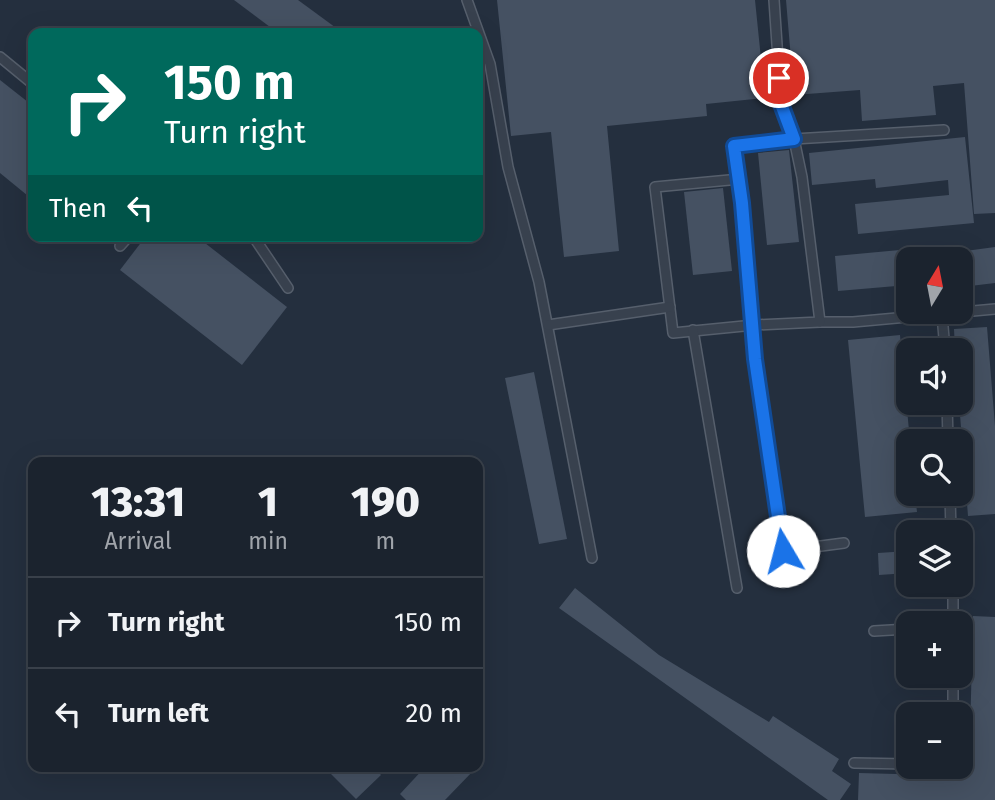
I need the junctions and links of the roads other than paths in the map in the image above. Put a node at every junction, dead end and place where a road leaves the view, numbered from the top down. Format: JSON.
{"nodes":[{"id":1,"x":467,"y":0,"type":"edge"},
{"id":2,"x":774,"y":0,"type":"edge"},
{"id":3,"x":477,"y":28,"type":"edge"},
{"id":4,"x":483,"y":45,"type":"edge"},
{"id":5,"x":0,"y":57,"type":"edge"},
{"id":6,"x":28,"y":80,"type":"edge"},
{"id":7,"x":944,"y":130,"type":"dead end"},
{"id":8,"x":794,"y":139,"type":"junction"},
{"id":9,"x":740,"y":179,"type":"junction"},
{"id":10,"x":124,"y":242,"type":"edge"},
{"id":11,"x":257,"y":242,"type":"edge"},
{"id":12,"x":120,"y":246,"type":"dead end"},
{"id":13,"x":288,"y":288,"type":"dead end"},
{"id":14,"x":670,"y":307,"type":"junction"},
{"id":15,"x":995,"y":309,"type":"edge"},
{"id":16,"x":973,"y":311,"type":"edge"},
{"id":17,"x":896,"y":318,"type":"edge"},
{"id":18,"x":820,"y":322,"type":"junction"},
{"id":19,"x":548,"y":325,"type":"junction"},
{"id":20,"x":754,"y":325,"type":"junction"},
{"id":21,"x":693,"y":330,"type":"junction"},
{"id":22,"x":844,"y":543,"type":"dead end"},
{"id":23,"x":592,"y":558,"type":"dead end"},
{"id":24,"x":737,"y":588,"type":"dead end"},
{"id":25,"x":896,"y":630,"type":"edge"},
{"id":26,"x":874,"y":631,"type":"dead end"},
{"id":27,"x":854,"y":763,"type":"dead end"},
{"id":28,"x":896,"y":764,"type":"edge"}],
"edges":[{"from":1,"to":3,"type":"lane"},
{"from":2,"to":8,"type":"lane"},
{"from":4,"to":19,"type":"lane"},
{"from":5,"to":6,"type":"lane"},
{"from":7,"to":8,"type":"lane"},
{"from":8,"to":9,"type":"lane"},
{"from":8,"to":18,"type":"lane"},
{"from":9,"to":14,"type":"lane"},
{"from":9,"to":20,"type":"lane"},
{"from":10,"to":12,"type":"lane"},
{"from":11,"to":13,"type":"lane"},
{"from":14,"to":19,"type":"lane"},
{"from":14,"to":21,"type":"lane"},
{"from":15,"to":16,"type":"lane"},
{"from":17,"to":18,"type":"lane"},
{"from":18,"to":20,"type":"lane"},
{"from":19,"to":23,"type":"lane"},
{"from":20,"to":21,"type":"lane"},
{"from":20,"to":22,"type":"lane"},
{"from":21,"to":24,"type":"lane"},
{"from":25,"to":26,"type":"lane"},
{"from":27,"to":28,"type":"lane"}]}
